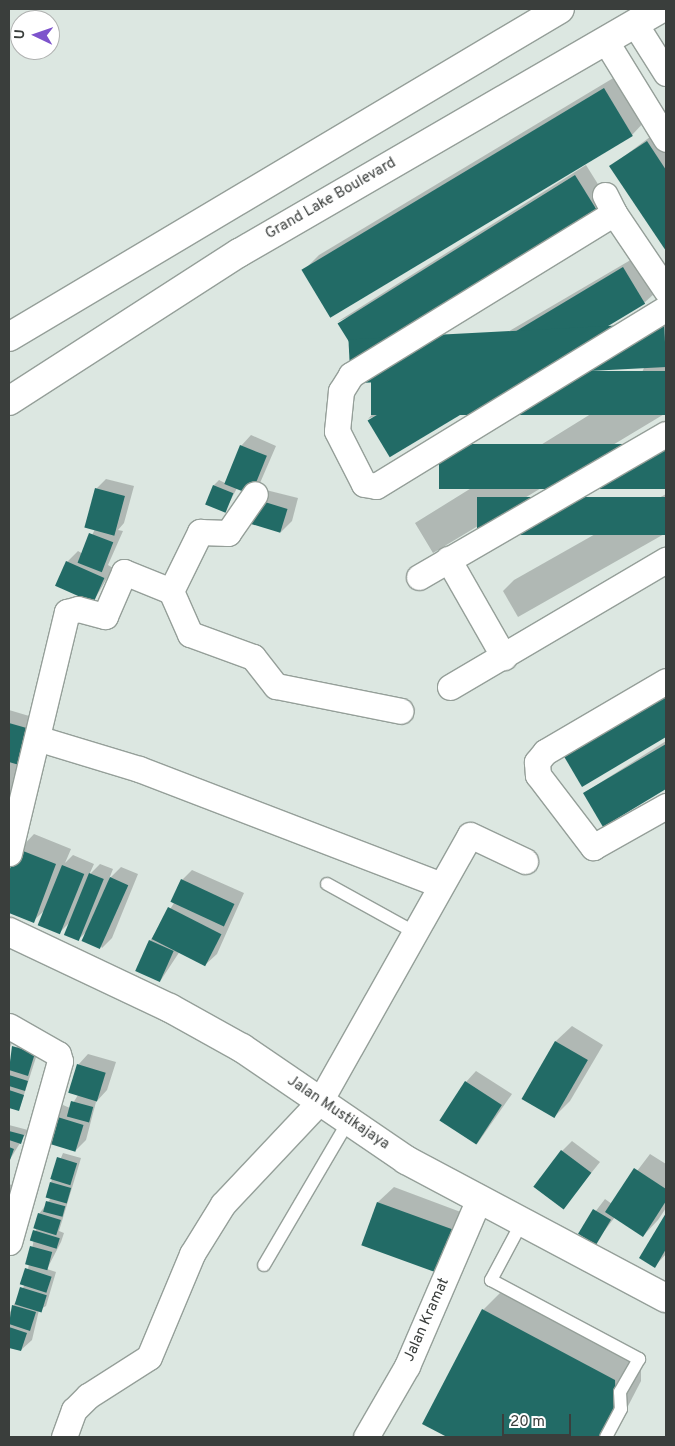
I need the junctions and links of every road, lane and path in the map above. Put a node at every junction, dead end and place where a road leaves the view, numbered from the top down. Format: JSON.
{"nodes":[{"id":1,"x":560,"y":9,"type":"edge"},
{"id":2,"x":660,"y":9,"type":"edge"},
{"id":3,"x":635,"y":24,"type":"junction"},
{"id":4,"x":605,"y":40,"type":"junction"},
{"id":5,"x":666,"y":73,"type":"edge"},
{"id":6,"x":666,"y":139,"type":"edge"},
{"id":7,"x":666,"y":290,"type":"edge"},
{"id":8,"x":666,"y":308,"type":"edge"},
{"id":9,"x":9,"y":337,"type":"edge"},
{"id":10,"x":9,"y":401,"type":"edge"},
{"id":11,"x":666,"y":434,"type":"edge"},
{"id":12,"x":255,"y":494,"type":"dead end"},
{"id":13,"x":448,"y":560,"type":"junction"},
{"id":14,"x":666,"y":560,"type":"edge"},
{"id":15,"x":419,"y":577,"type":"dead end"},
{"id":16,"x":171,"y":591,"type":"junction"},
{"id":17,"x":504,"y":657,"type":"junction"},
{"id":18,"x":666,"y":681,"type":"edge"},
{"id":19,"x":450,"y":687,"type":"dead end"},
{"id":20,"x":401,"y":711,"type":"dead end"},
{"id":21,"x":40,"y":739,"type":"junction"},
{"id":22,"x":666,"y":806,"type":"edge"},
{"id":23,"x":9,"y":853,"type":"edge"},
{"id":24,"x":525,"y":861,"type":"dead end"},
{"id":25,"x":327,"y":884,"type":"dead end"},
{"id":26,"x":440,"y":884,"type":"junction"},
{"id":27,"x":412,"y":930,"type":"junction"},
{"id":28,"x":9,"y":932,"type":"edge"},
{"id":29,"x":9,"y":1026,"type":"edge"},
{"id":30,"x":320,"y":1101,"type":"junction"},
{"id":31,"x":349,"y":1120,"type":"junction"},
{"id":32,"x":479,"y":1199,"type":"junction"},
{"id":33,"x":522,"y":1222,"type":"junction"},
{"id":34,"x":9,"y":1242,"type":"edge"},
{"id":35,"x":264,"y":1265,"type":"dead end"},
{"id":36,"x":666,"y":1298,"type":"edge"},
{"id":37,"x":64,"y":1437,"type":"edge"},
{"id":38,"x":366,"y":1437,"type":"edge"},
{"id":39,"x":606,"y":1437,"type":"edge"}],
"edges":[{"from":1,"to":9,"type":"street"},
{"from":2,"to":3,"type":"street","name":"Grand Lake Boulevard"},
{"from":3,"to":4,"type":"street","name":"Grand Lake Boulevard"},
{"from":3,"to":5,"type":"street"},
{"from":4,"to":6,"type":"street"},
{"from":4,"to":10,"type":"street","name":"Grand Lake Boulevard"},
{"from":7,"to":8,"type":"street"},
{"from":11,"to":13,"type":"street"},
{"from":12,"to":16,"type":"street"},
{"from":13,"to":15,"type":"street"},
{"from":13,"to":17,"type":"street"},
{"from":14,"to":17,"type":"street"},
{"from":16,"to":20,"type":"street"},
{"from":16,"to":21,"type":"street"},
{"from":17,"to":19,"type":"street"},
{"from":18,"to":22,"type":"street"},
{"from":21,"to":23,"type":"street"},
{"from":21,"to":26,"type":"street"},
{"from":24,"to":26,"type":"street"},
{"from":25,"to":27,"type":"lane"},
{"from":26,"to":27,"type":"street"},
{"from":27,"to":30,"type":"street"},
{"from":28,"to":30,"type":"street","name":"Jalan Mustikajaya"},
{"from":29,"to":34,"type":"street"},
{"from":30,"to":31,"type":"street","name":"Jalan Mustikajaya"},
{"from":30,"to":37,"type":"street"},
{"from":31,"to":32,"type":"street","name":"Jalan Mustikajaya"},
{"from":31,"to":35,"type":"lane"},
{"from":32,"to":33,"type":"street","name":"Jalan Mustikajaya"},
{"from":32,"to":38,"type":"street","name":"Jalan Kramat"},
{"from":33,"to":36,"type":"street","name":"Jalan Mustikajaya"},
{"from":33,"to":39,"type":"lane"}]}
